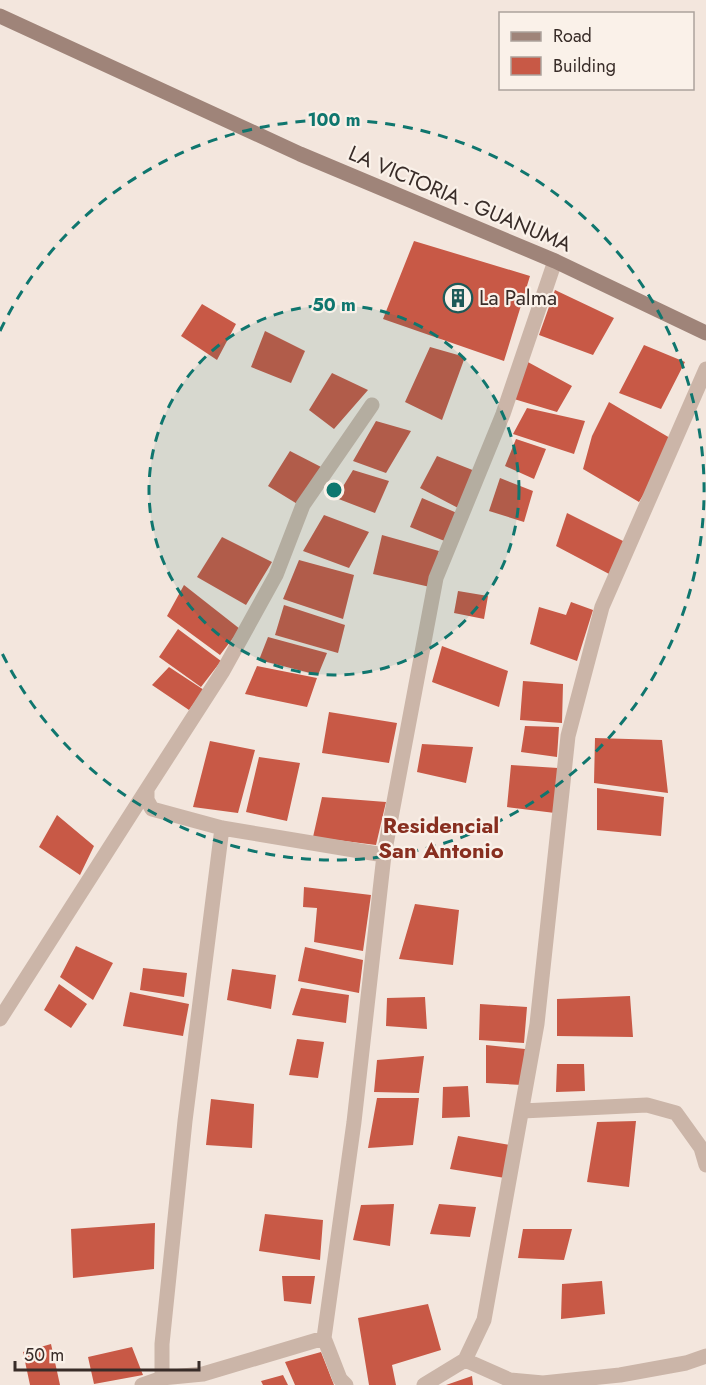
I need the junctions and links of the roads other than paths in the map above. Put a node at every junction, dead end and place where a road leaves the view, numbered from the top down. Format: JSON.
{"nodes":[{"id":1,"x":0,"y":16,"type":"edge"},
{"id":2,"x":555,"y":261,"type":"junction"},
{"id":3,"x":706,"y":333,"type":"edge"},
{"id":4,"x":706,"y":369,"type":"edge"},
{"id":5,"x":372,"y":405,"type":"dead end"},
{"id":6,"x":147,"y":789,"type":"junction"},
{"id":7,"x":222,"y":828,"type":"junction"},
{"id":8,"x":384,"y":855,"type":"junction"},
{"id":9,"x":0,"y":1019,"type":"edge"},
{"id":10,"x":522,"y":1111,"type":"junction"},
{"id":11,"x":706,"y":1164,"type":"edge"},
{"id":12,"x":324,"y":1338,"type":"junction"},
{"id":13,"x":706,"y":1356,"type":"edge"},
{"id":14,"x":465,"y":1360,"type":"junction"},
{"id":15,"x":162,"y":1378,"type":"junction"},
{"id":16,"x":142,"y":1385,"type":"edge"},
{"id":17,"x":346,"y":1385,"type":"edge"},
{"id":18,"x":424,"y":1385,"type":"edge"}],
"edges":[{"from":1,"to":2,"type":"main road","name":"LA VICTORIA - GUANUMA"},
{"from":2,"to":3,"type":"main road","name":"LA VICTORIA - GUANUMA"},
{"from":2,"to":8,"type":"street"},
{"from":4,"to":10,"type":"street"},
{"from":5,"to":6,"type":"street"},
{"from":6,"to":7,"type":"street"},
{"from":6,"to":9,"type":"street"},
{"from":7,"to":8,"type":"street"},
{"from":7,"to":15,"type":"street"},
{"from":8,"to":12,"type":"street"},
{"from":10,"to":11,"type":"street"},
{"from":10,"to":14,"type":"street"},
{"from":12,"to":15,"type":"street"},
{"from":12,"to":17,"type":"street"},
{"from":13,"to":14,"type":"street"},
{"from":14,"to":18,"type":"street"},
{"from":15,"to":16,"type":"street"}]}
